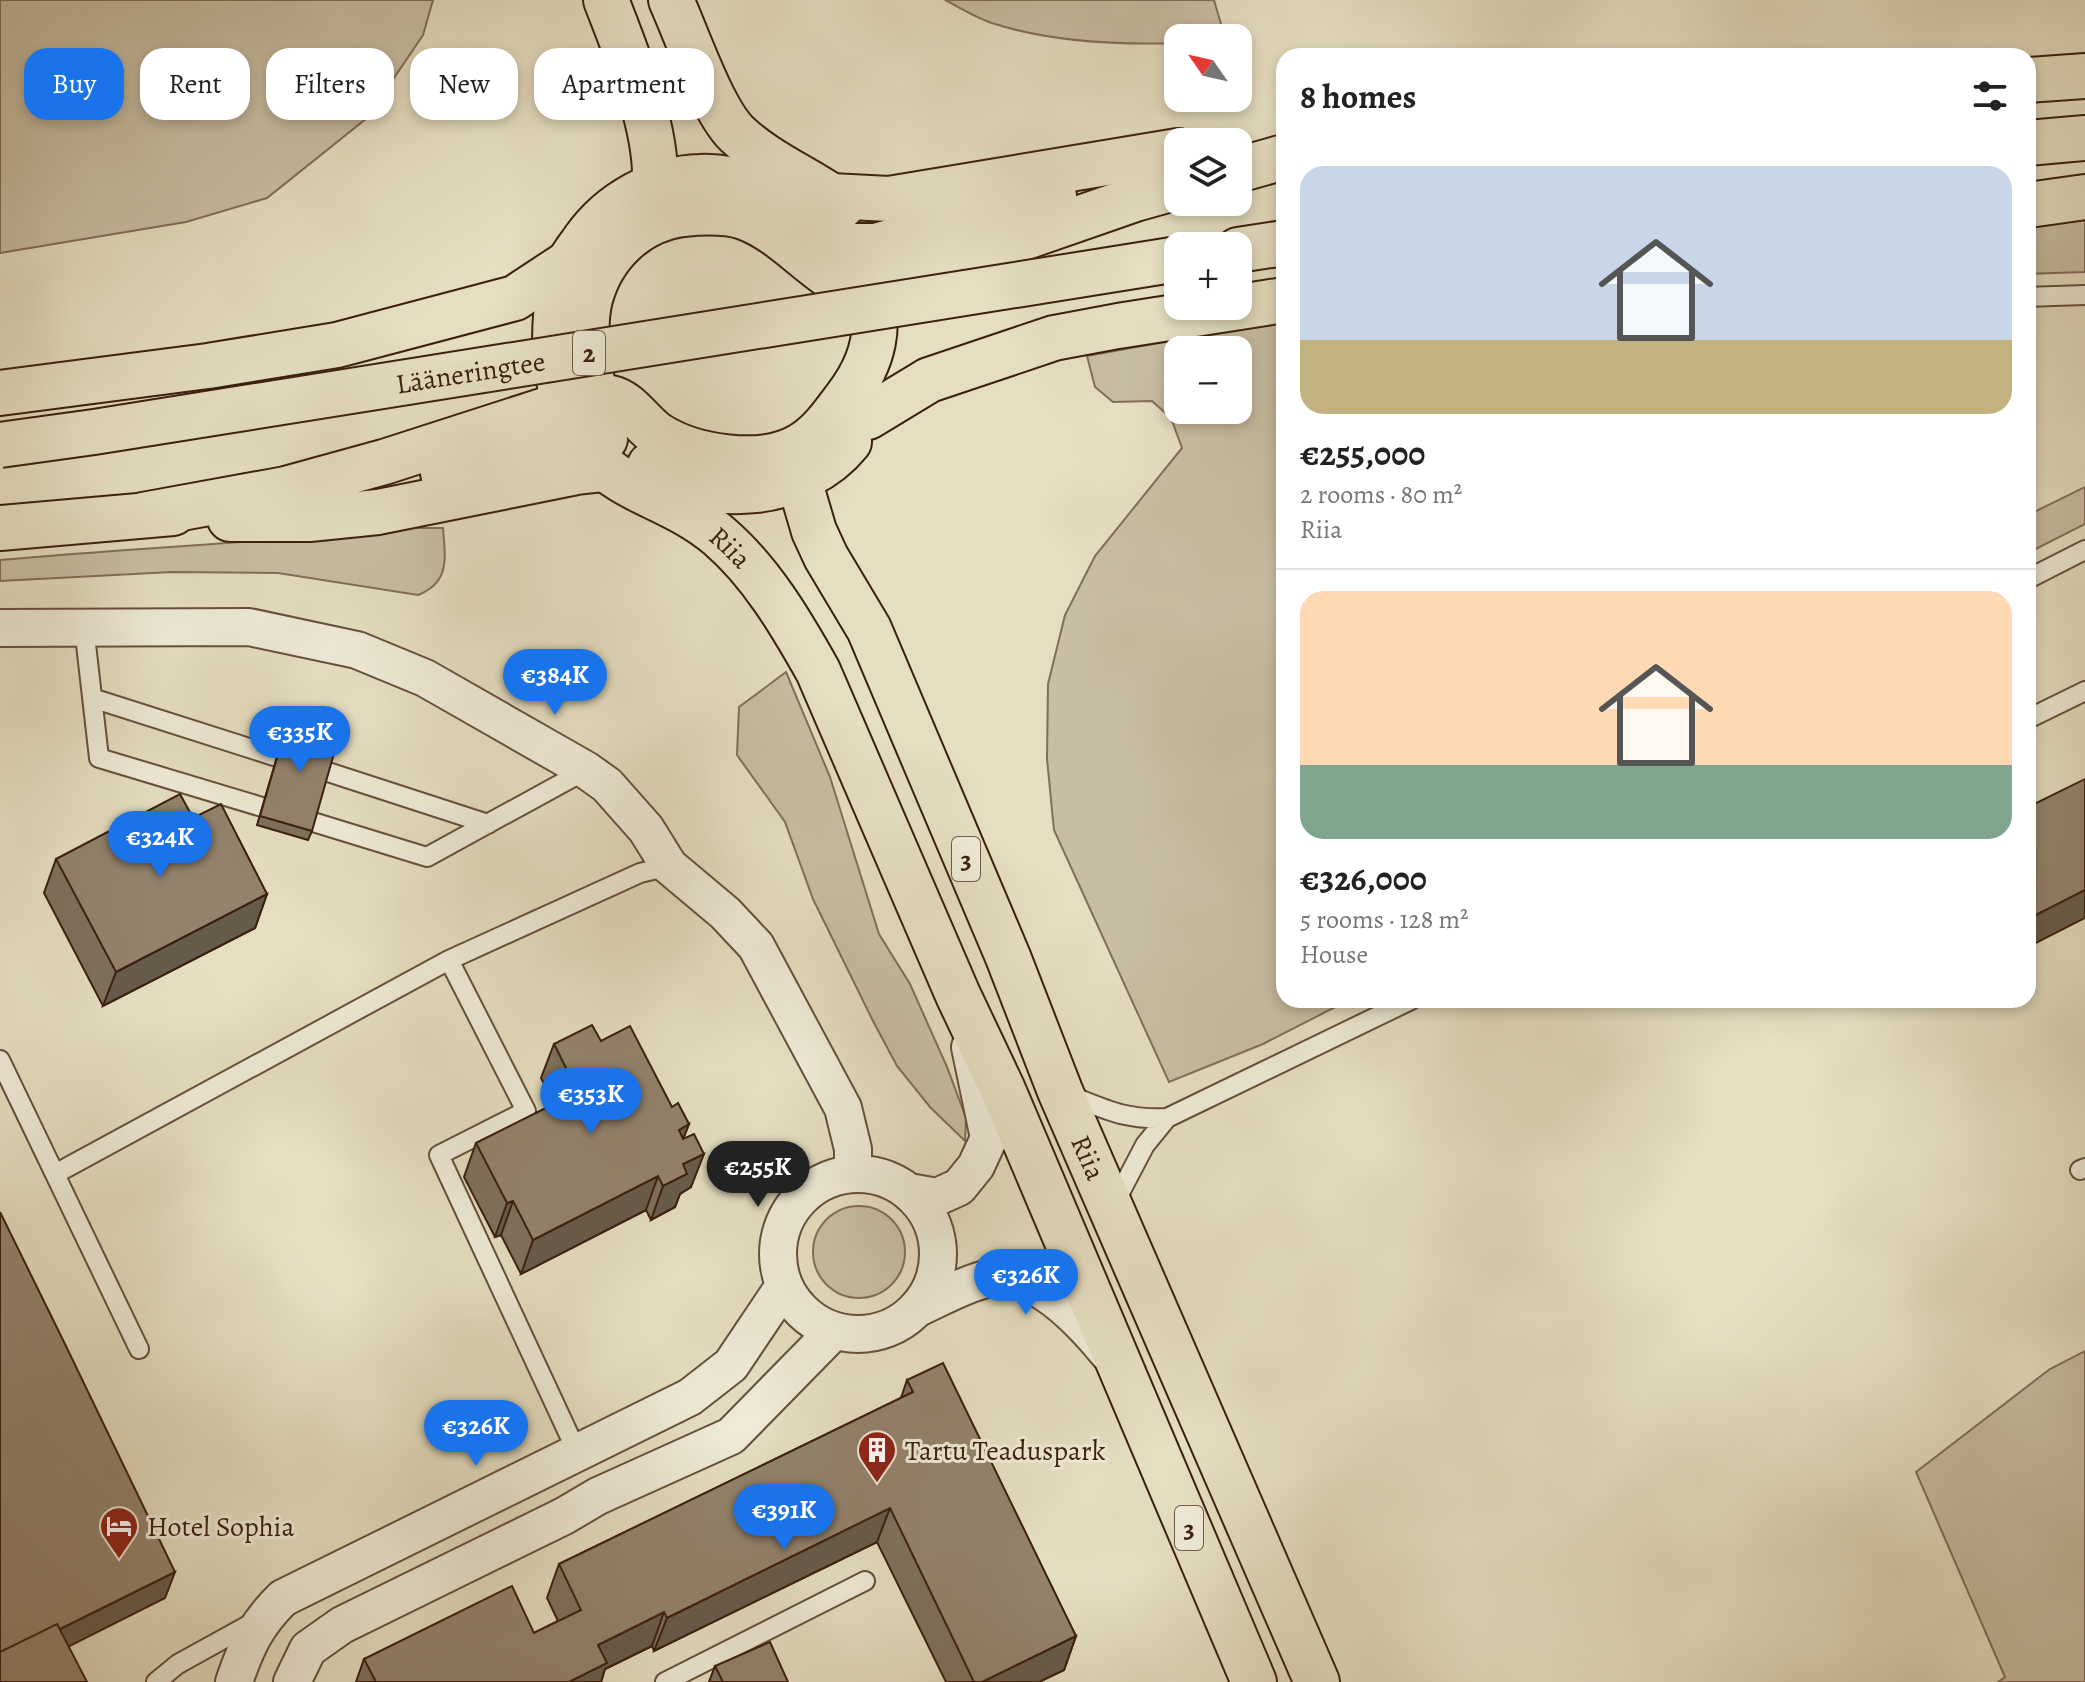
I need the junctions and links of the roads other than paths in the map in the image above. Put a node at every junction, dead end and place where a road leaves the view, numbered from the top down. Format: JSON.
{"nodes":[{"id":1,"x":605,"y":0,"type":"edge"},
{"id":2,"x":663,"y":0,"type":"edge"},
{"id":3,"x":671,"y":0,"type":"edge"},
{"id":4,"x":2085,"y":76,"type":"edge"},
{"id":5,"x":2036,"y":79,"type":"edge"},
{"id":6,"x":2085,"y":138,"type":"edge"},
{"id":7,"x":2036,"y":142,"type":"edge"},
{"id":8,"x":1252,"y":150,"type":"edge"},
{"id":9,"x":1276,"y":152,"type":"edge"},
{"id":10,"x":1164,"y":153,"type":"edge"},
{"id":11,"x":1276,"y":154,"type":"edge"},
{"id":12,"x":1276,"y":156,"type":"edge"},
{"id":13,"x":1252,"y":158,"type":"edge"},
{"id":14,"x":1252,"y":165,"type":"edge"},
{"id":15,"x":1164,"y":172,"type":"edge"},
{"id":16,"x":749,"y":184,"type":"junction"},
{"id":17,"x":1164,"y":191,"type":"edge"},
{"id":18,"x":831,"y":196,"type":"junction"},
{"id":19,"x":2085,"y":197,"type":"edge"},
{"id":20,"x":641,"y":204,"type":"junction"},
{"id":21,"x":2036,"y":206,"type":"edge"},
{"id":22,"x":2036,"y":207,"type":"edge"},
{"id":23,"x":2085,"y":208,"type":"edge"},
{"id":24,"x":1276,"y":244,"type":"edge"},
{"id":25,"x":1252,"y":248,"type":"edge"},
{"id":26,"x":1164,"y":261,"type":"edge"},
{"id":27,"x":869,"y":262,"type":"junction"},
{"id":28,"x":568,"y":263,"type":"junction"},
{"id":29,"x":2085,"y":295,"type":"edge"},
{"id":30,"x":2036,"y":297,"type":"edge"},
{"id":31,"x":1276,"y":301,"type":"edge"},
{"id":32,"x":0,"y":393,"type":"edge"},
{"id":33,"x":868,"y":417,"type":"junction"},
{"id":34,"x":592,"y":430,"type":"junction"},
{"id":35,"x":0,"y":445,"type":"edge"},
{"id":36,"x":811,"y":462,"type":"junction"},
{"id":37,"x":704,"y":489,"type":"junction"},
{"id":38,"x":0,"y":528,"type":"edge"},
{"id":39,"x":2085,"y":550,"type":"edge"},
{"id":40,"x":2036,"y":575,"type":"edge"},
{"id":41,"x":84,"y":627,"type":"junction"},
{"id":42,"x":0,"y":628,"type":"edge"},
{"id":43,"x":818,"y":671,"type":"junction"},
{"id":44,"x":2085,"y":691,"type":"edge"},
{"id":45,"x":92,"y":698,"type":"junction"},
{"id":46,"x":2036,"y":715,"type":"edge"},
{"id":47,"x":277,"y":757,"type":"edge"},
{"id":48,"x":586,"y":770,"type":"junction"},
{"id":49,"x":328,"y":772,"type":"edge"},
{"id":50,"x":262,"y":807,"type":"edge"},
{"id":51,"x":313,"y":822,"type":"edge"},
{"id":52,"x":488,"y":824,"type":"junction"},
{"id":53,"x":669,"y":866,"type":"junction"},
{"id":54,"x":449,"y":960,"type":"junction"},
{"id":55,"x":958,"y":995,"type":"junction"},
{"id":56,"x":1394,"y":1008,"type":"edge"},
{"id":57,"x":0,"y":1060,"type":"edge"},
{"id":58,"x":1060,"y":1091,"type":"junction"},
{"id":59,"x":1167,"y":1118,"type":"junction"},
{"id":60,"x":55,"y":1174,"type":"junction"},
{"id":61,"x":853,"y":1174,"type":"junction"},
{"id":62,"x":909,"y":1192,"type":"junction"},
{"id":63,"x":1112,"y":1209,"type":"junction"},
{"id":64,"x":784,"y":1286,"type":"junction"},
{"id":65,"x":916,"y":1309,"type":"junction"},
{"id":66,"x":834,"y":1331,"type":"junction"},
{"id":67,"x":139,"y":1349,"type":"dead end"},
{"id":68,"x":1125,"y":1373,"type":"junction"},
{"id":69,"x":577,"y":1452,"type":"junction"},
{"id":70,"x":865,"y":1581,"type":"dead end"},
{"id":71,"x":262,"y":1618,"type":"junction"},
{"id":72,"x":156,"y":1682,"type":"edge"},
{"id":73,"x":234,"y":1682,"type":"edge"},
{"id":74,"x":292,"y":1682,"type":"edge"},
{"id":75,"x":665,"y":1682,"type":"edge"},
{"id":76,"x":1254,"y":1682,"type":"edge"},
{"id":77,"x":1317,"y":1682,"type":"edge"}],
"edges":[{"from":1,"to":20,"type":"highway"},
{"from":2,"to":16,"type":"highway"},
{"from":3,"to":18,"type":"highway"},
{"from":4,"to":5,"type":"highway"},
{"from":6,"to":7,"type":"highway"},
{"from":8,"to":9,"type":"highway"},
{"from":10,"to":18,"type":"highway"},
{"from":11,"to":13,"type":"highway"},
{"from":12,"to":14,"type":"highway"},
{"from":15,"to":27,"type":"highway"},
{"from":16,"to":20,"type":"highway"},
{"from":16,"to":27,"type":"highway"},
{"from":17,"to":27,"type":"highway"},
{"from":18,"to":27,"type":"highway"},
{"from":19,"to":21,"type":"highway"},
{"from":20,"to":27,"type":"highway"},
{"from":20,"to":28,"type":"highway"},
{"from":20,"to":34,"type":"highway"},
{"from":22,"to":23,"type":"highway"},
{"from":24,"to":25,"type":"highway"},
{"from":26,"to":35,"type":"highway","name":"Lääneringtee","number":"2","bridge":true},
{"from":27,"to":33,"type":"highway"},
{"from":27,"to":36,"type":"highway"},
{"from":28,"to":32,"type":"highway"},
{"from":28,"to":34,"type":"highway"},
{"from":29,"to":30,"type":"lane"},
{"from":31,"to":33,"type":"highway"},
{"from":33,"to":36,"type":"highway"},
{"from":34,"to":36,"type":"highway"},
{"from":34,"to":37,"type":"highway"},
{"from":34,"to":38,"type":"highway"},
{"from":34,"to":43,"type":"highway","name":"Riia","number":"3"},
{"from":36,"to":37,"type":"highway"},
{"from":36,"to":58,"type":"highway","name":"Riia","number":"3"},
{"from":37,"to":43,"type":"highway","name":"Riia","number":"3"},
{"from":39,"to":40,"type":"lane"},
{"from":41,"to":42,"type":"street"},
{"from":41,"to":45,"type":"lane"},
{"from":41,"to":48,"type":"street"},
{"from":43,"to":55,"type":"highway","name":"Riia","number":"3"},
{"from":44,"to":46,"type":"lane"},
{"from":45,"to":47,"type":"lane"},
{"from":45,"to":50,"type":"lane"},
{"from":48,"to":52,"type":"lane"},
{"from":48,"to":53,"type":"street"},
{"from":49,"to":52,"type":"lane"},
{"from":51,"to":52,"type":"lane"},
{"from":53,"to":54,"type":"lane"},
{"from":53,"to":61,"type":"street"},
{"from":54,"to":60,"type":"lane"},
{"from":54,"to":69,"type":"lane"},
{"from":55,"to":62,"type":"street"},
{"from":55,"to":68,"type":"highway","name":"Riia","number":"3"},
{"from":56,"to":59,"type":"lane"},
{"from":57,"to":60,"type":"lane"},
{"from":58,"to":59,"type":"lane"},
{"from":58,"to":63,"type":"highway","name":"Riia","number":"3"},
{"from":59,"to":63,"type":"lane"},
{"from":60,"to":67,"type":"lane"},
{"from":61,"to":62,"type":"street"},
{"from":61,"to":64,"type":"street"},
{"from":62,"to":65,"type":"street"},
{"from":63,"to":77,"type":"highway","name":"Riia","number":"3"},
{"from":64,"to":66,"type":"street"},
{"from":64,"to":69,"type":"street"},
{"from":65,"to":66,"type":"street"},
{"from":65,"to":68,"type":"street"},
{"from":66,"to":74,"type":"street"},
{"from":68,"to":76,"type":"highway","name":"Riia","number":"3"},
{"from":69,"to":71,"type":"street"},
{"from":70,"to":75,"type":"lane"},
{"from":71,"to":72,"type":"lane"},
{"from":71,"to":73,"type":"street"}]}
